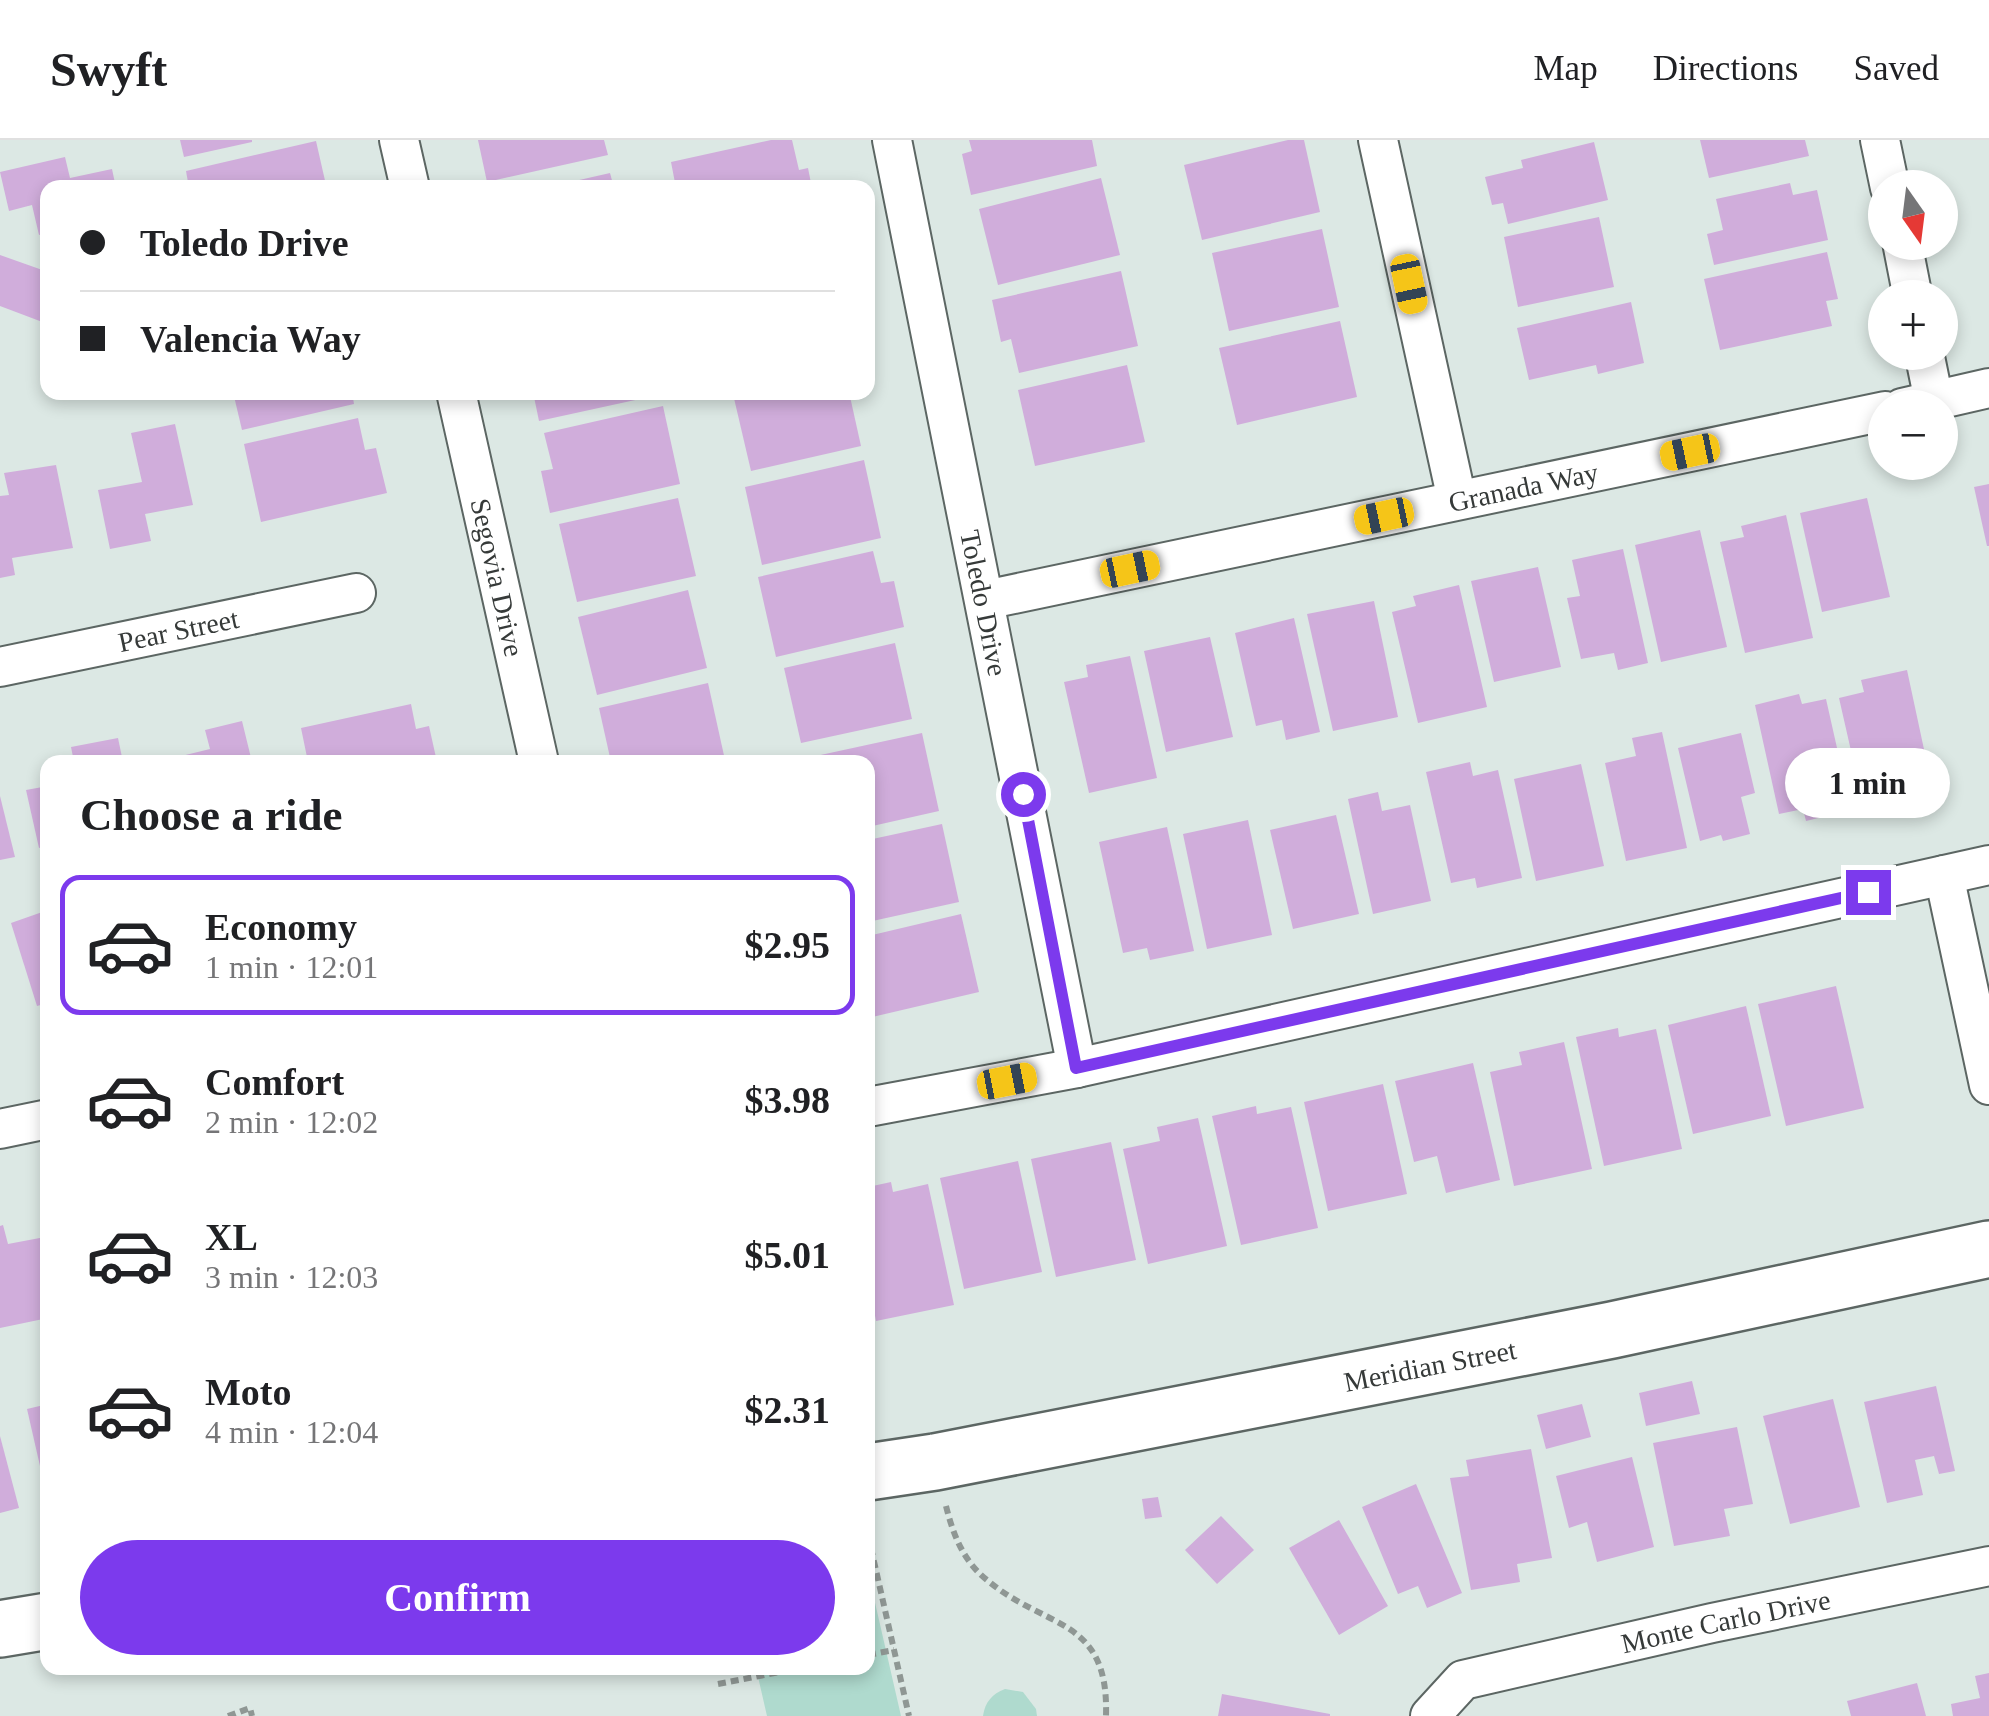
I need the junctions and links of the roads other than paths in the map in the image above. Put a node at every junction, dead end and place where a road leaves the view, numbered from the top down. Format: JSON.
{"nodes":[{"id":1,"x":399,"y":140,"type":"edge"},
{"id":2,"x":892,"y":140,"type":"edge"},
{"id":3,"x":1378,"y":140,"type":"edge"},
{"id":4,"x":1880,"y":140,"type":"edge"},
{"id":5,"x":1886,"y":170,"type":"edge"},
{"id":6,"x":408,"y":180,"type":"edge"},
{"id":7,"x":1989,"y":388,"type":"edge"},
{"id":8,"x":1958,"y":395,"type":"edge"},
{"id":9,"x":458,"y":400,"type":"edge"},
{"id":10,"x":1868,"y":415,"type":"edge"},
{"id":11,"x":1457,"y":500,"type":"junction"},
{"id":12,"x":356,"y":592,"type":"dead end"},
{"id":13,"x":985,"y":600,"type":"junction"},
{"id":14,"x":0,"y":667,"type":"edge"},
{"id":15,"x":537,"y":755,"type":"edge"},
{"id":16,"x":1989,"y":865,"type":"edge"},
{"id":17,"x":1944,"y":875,"type":"junction"},
{"id":18,"x":1076,"y":1068,"type":"junction"},
{"id":19,"x":1989,"y":1085,"type":"edge"},
{"id":20,"x":875,"y":1106,"type":"edge"},
{"id":21,"x":40,"y":1120,"type":"edge"},
{"id":22,"x":0,"y":1128,"type":"edge"},
{"id":23,"x":1989,"y":1248,"type":"edge"},
{"id":24,"x":875,"y":1471,"type":"edge"},
{"id":25,"x":1989,"y":1566,"type":"edge"},
{"id":26,"x":40,"y":1622,"type":"edge"},
{"id":27,"x":0,"y":1629,"type":"edge"},
{"id":28,"x":1430,"y":1716,"type":"edge"}],
"edges":[{"from":1,"to":6,"type":"street"},
{"from":2,"to":13,"type":"street","name":"Toledo Drive"},
{"from":3,"to":11,"type":"street"},
{"from":4,"to":5,"type":"street"},
{"from":7,"to":8,"type":"street"},
{"from":9,"to":15,"type":"street","name":"Segovia Drive"},
{"from":10,"to":11,"type":"street","name":"Granada Way"},
{"from":11,"to":13,"type":"street","name":"Granada Way"},
{"from":12,"to":14,"type":"street","name":"Pear Street"},
{"from":13,"to":18,"type":"street","name":"Toledo Drive"},
{"from":16,"to":17,"type":"street"},
{"from":17,"to":18,"type":"street"},
{"from":17,"to":19,"type":"street"},
{"from":18,"to":20,"type":"street"},
{"from":21,"to":22,"type":"street"},
{"from":23,"to":24,"type":"street","name":"Meridian Street"},
{"from":25,"to":28,"type":"street","name":"Monte Carlo Drive"},
{"from":26,"to":27,"type":"street"}]}
